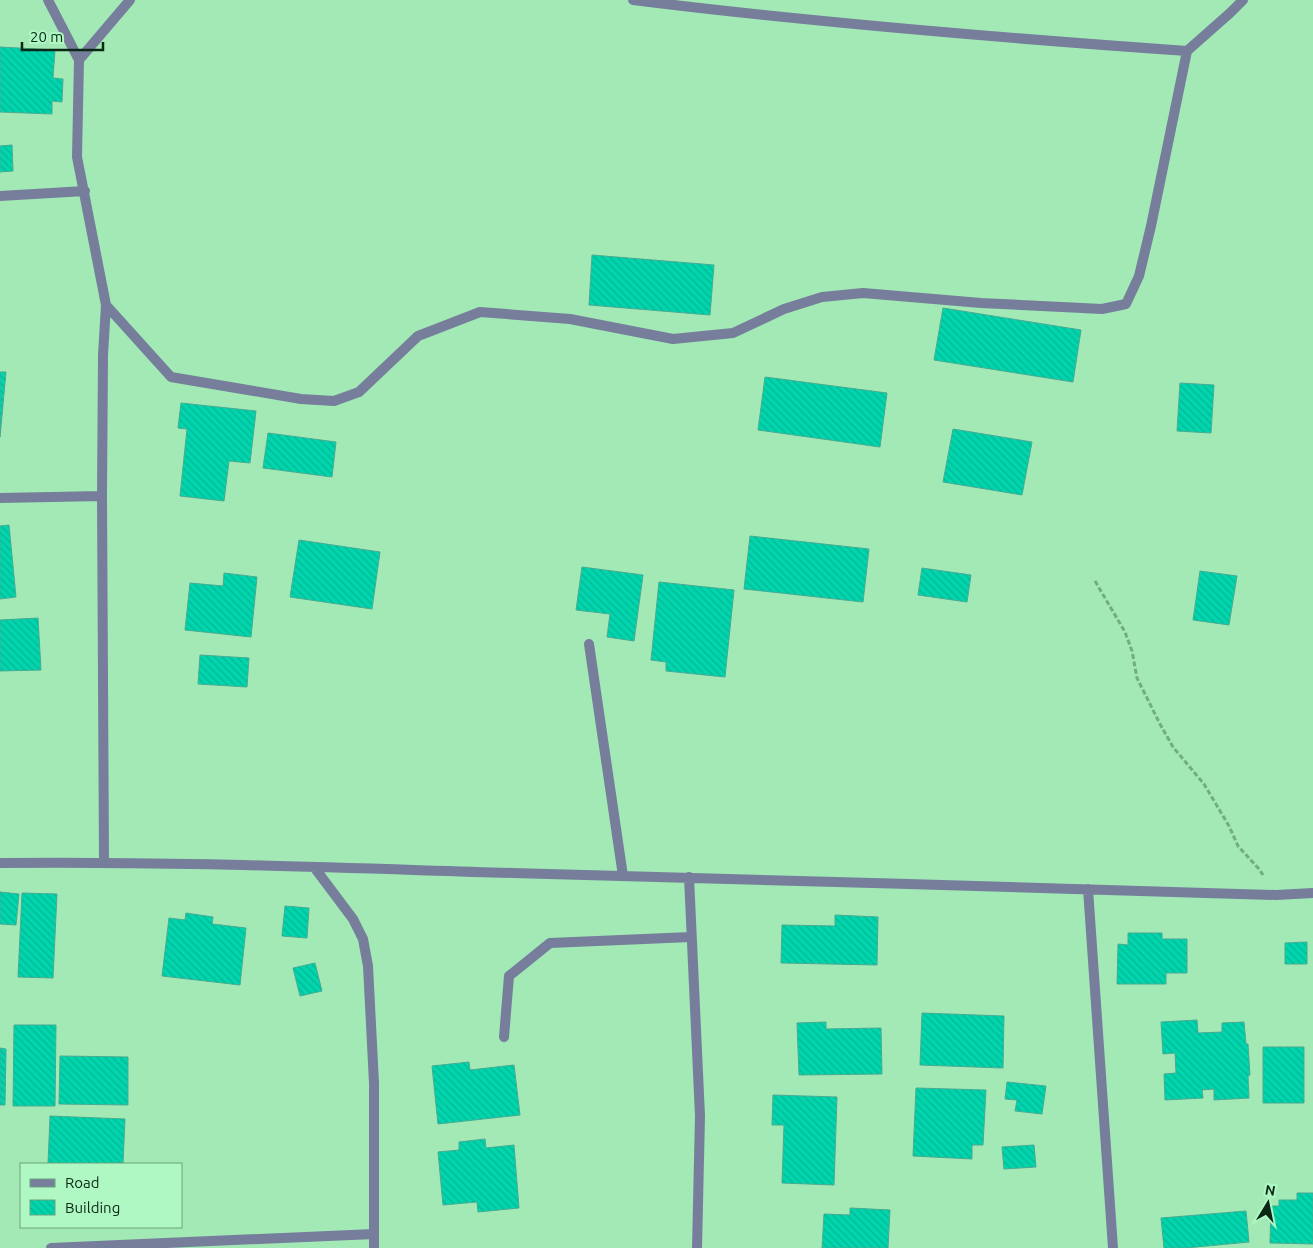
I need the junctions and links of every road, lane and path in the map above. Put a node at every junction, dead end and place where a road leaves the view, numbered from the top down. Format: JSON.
{"nodes":[{"id":1,"x":48,"y":0,"type":"edge"},
{"id":2,"x":130,"y":0,"type":"edge"},
{"id":3,"x":633,"y":0,"type":"edge"},
{"id":4,"x":1243,"y":0,"type":"edge"},
{"id":5,"x":1186,"y":51,"type":"junction"},
{"id":6,"x":78,"y":60,"type":"junction"},
{"id":7,"x":85,"y":191,"type":"junction"},
{"id":8,"x":0,"y":196,"type":"edge"},
{"id":9,"x":106,"y":305,"type":"junction"},
{"id":10,"x":102,"y":496,"type":"junction"},
{"id":11,"x":0,"y":498,"type":"edge"},
{"id":12,"x":1095,"y":581,"type":"dead end"},
{"id":13,"x":589,"y":644,"type":"dead end"},
{"id":14,"x":104,"y":862,"type":"junction"},
{"id":15,"x":0,"y":863,"type":"edge"},
{"id":16,"x":314,"y":867,"type":"junction"},
{"id":17,"x":623,"y":876,"type":"junction"},
{"id":18,"x":689,"y":877,"type":"junction"},
{"id":19,"x":1088,"y":889,"type":"junction"},
{"id":20,"x":1313,"y":893,"type":"edge"},
{"id":21,"x":1276,"y":895,"type":"junction"},
{"id":22,"x":691,"y":937,"type":"junction"},
{"id":23,"x":504,"y":1037,"type":"dead end"},
{"id":24,"x":374,"y":1234,"type":"junction"},
{"id":25,"x":51,"y":1248,"type":"edge"},
{"id":26,"x":374,"y":1248,"type":"edge"},
{"id":27,"x":697,"y":1248,"type":"edge"},
{"id":28,"x":1112,"y":1248,"type":"edge"}],
"edges":[{"from":1,"to":6,"type":"street"},
{"from":2,"to":6,"type":"street"},
{"from":3,"to":5,"type":"street"},
{"from":4,"to":5,"type":"street"},
{"from":5,"to":9,"type":"street"},
{"from":6,"to":7,"type":"street"},
{"from":7,"to":8,"type":"street"},
{"from":7,"to":9,"type":"street"},
{"from":9,"to":10,"type":"street"},
{"from":10,"to":11,"type":"street"},
{"from":10,"to":14,"type":"street"},
{"from":12,"to":21,"type":"path"},
{"from":13,"to":17,"type":"street"},
{"from":14,"to":15,"type":"street"},
{"from":14,"to":16,"type":"street"},
{"from":16,"to":17,"type":"street"},
{"from":16,"to":24,"type":"street"},
{"from":17,"to":18,"type":"street"},
{"from":18,"to":19,"type":"street"},
{"from":18,"to":22,"type":"street"},
{"from":19,"to":21,"type":"street"},
{"from":19,"to":28,"type":"street"},
{"from":20,"to":21,"type":"street"},
{"from":22,"to":23,"type":"street"},
{"from":22,"to":27,"type":"street"},
{"from":24,"to":25,"type":"street"},
{"from":24,"to":26,"type":"street"}]}
